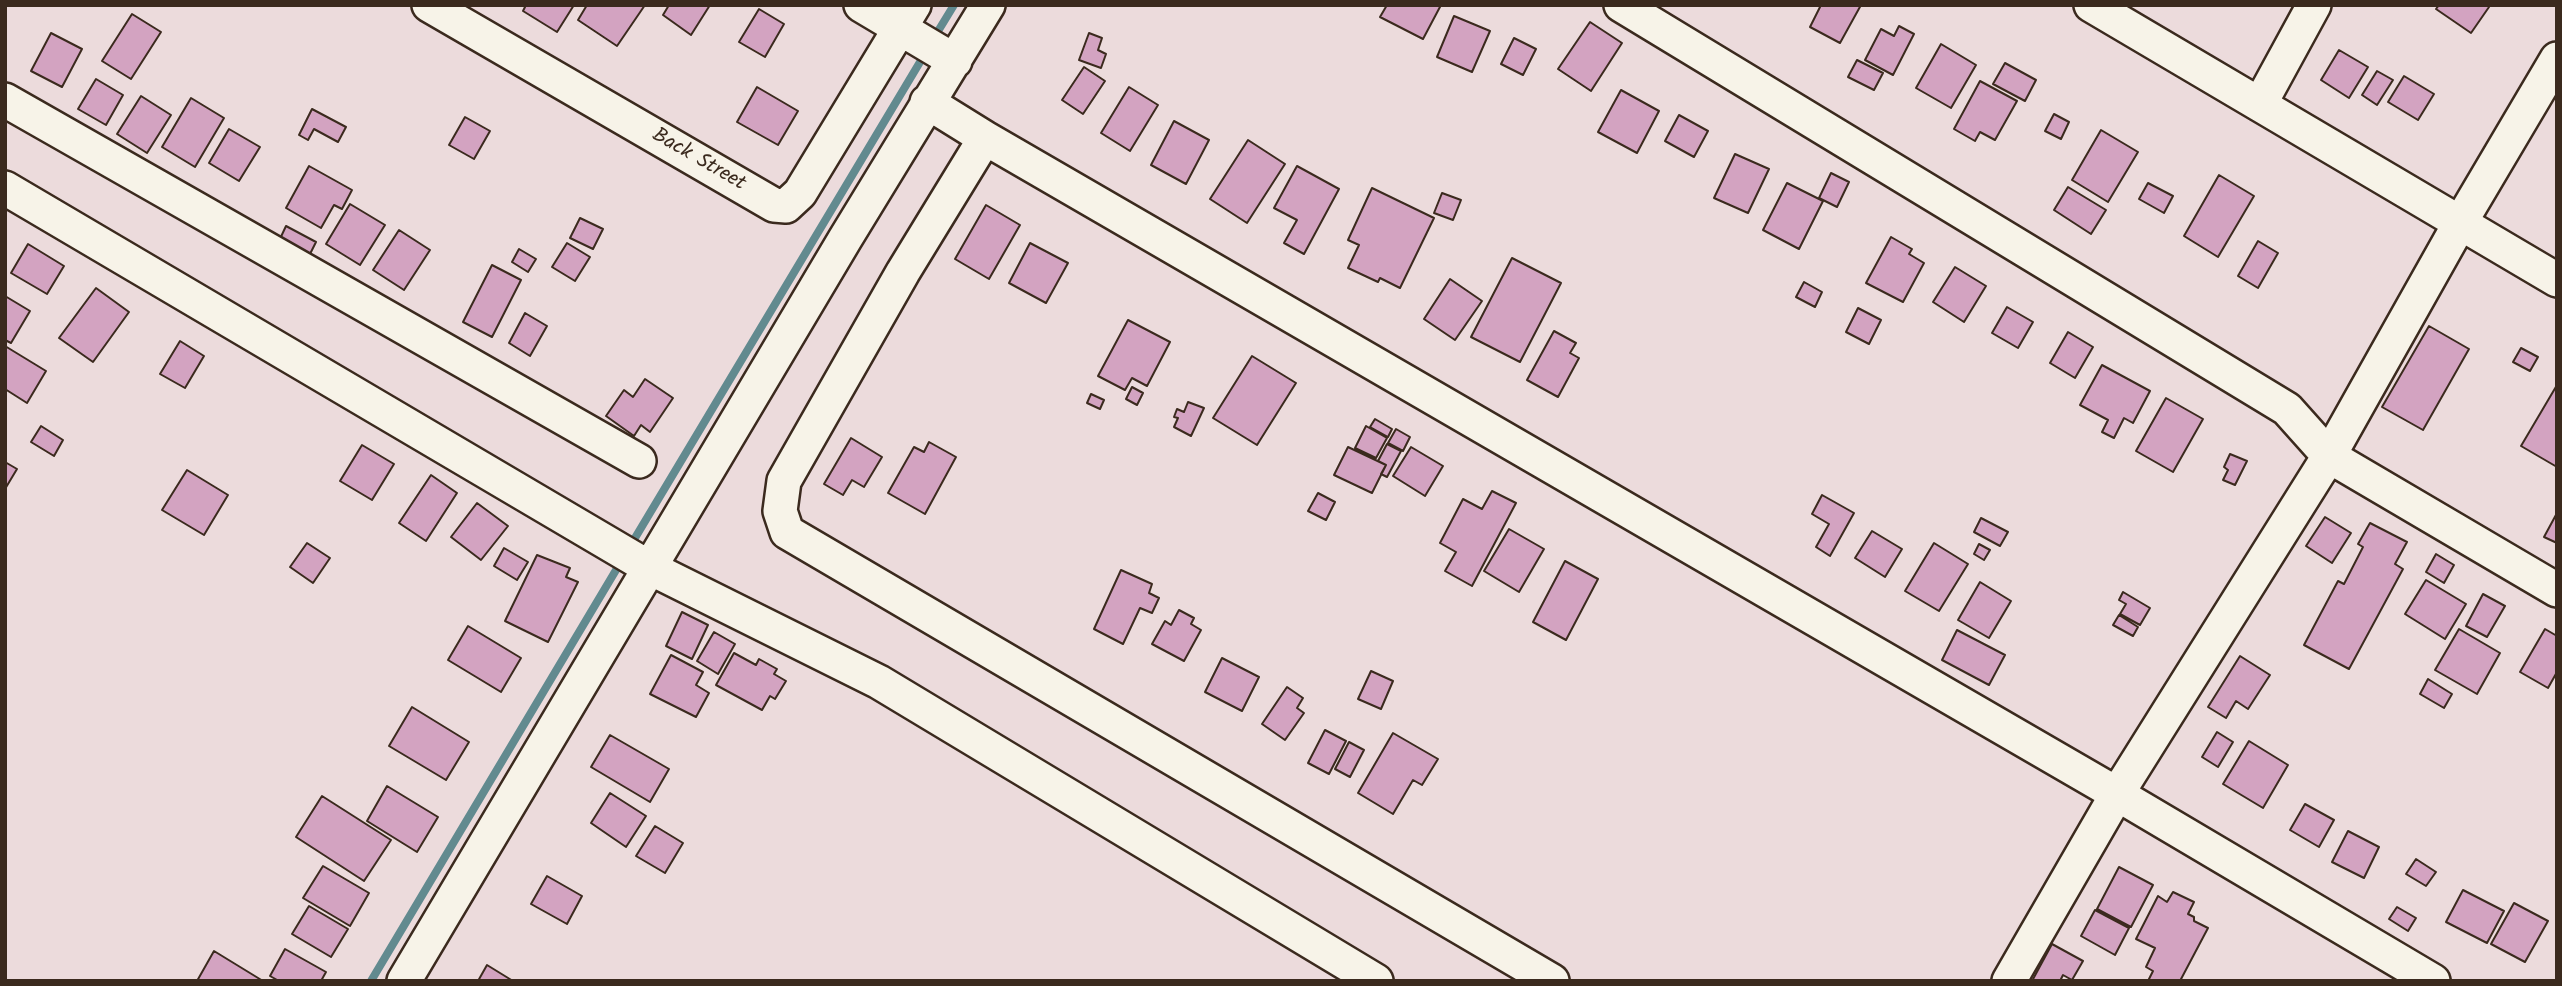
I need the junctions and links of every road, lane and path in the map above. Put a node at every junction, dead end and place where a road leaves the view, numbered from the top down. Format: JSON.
{"nodes":[{"id":1,"x":429,"y":5,"type":"edge"},
{"id":2,"x":861,"y":5,"type":"edge"},
{"id":3,"x":988,"y":5,"type":"edge"},
{"id":4,"x":1621,"y":5,"type":"edge"},
{"id":5,"x":2091,"y":5,"type":"edge"},
{"id":6,"x":2314,"y":5,"type":"edge"},
{"id":7,"x":907,"y":17,"type":"edge"},
{"id":8,"x":2557,"y":59,"type":"edge"},
{"id":9,"x":955,"y":61,"type":"junction"},
{"id":10,"x":5,"y":100,"type":"edge"},
{"id":11,"x":927,"y":102,"type":"junction"},
{"id":12,"x":2260,"y":104,"type":"junction"},
{"id":13,"x":985,"y":138,"type":"junction"},
{"id":14,"x":5,"y":188,"type":"edge"},
{"id":15,"x":2460,"y":223,"type":"junction"},
{"id":16,"x":2557,"y":280,"type":"edge"},
{"id":17,"x":2329,"y":456,"type":"junction"},
{"id":18,"x":639,"y":461,"type":"dead end"},
{"id":19,"x":650,"y":568,"type":"junction"},
{"id":20,"x":2557,"y":590,"type":"edge"},
{"id":21,"x":2117,"y":794,"type":"junction"},
{"id":22,"x":404,"y":981,"type":"edge"},
{"id":23,"x":1376,"y":981,"type":"edge"},
{"id":24,"x":1552,"y":981,"type":"edge"},
{"id":25,"x":2009,"y":981,"type":"edge"},
{"id":26,"x":2433,"y":981,"type":"edge"}],
"edges":[{"from":1,"to":7,"type":"street","name":"Back Street"},
{"from":2,"to":7,"type":"street"},
{"from":3,"to":9,"type":"street"},
{"from":4,"to":17,"type":"street"},
{"from":5,"to":12,"type":"street"},
{"from":6,"to":12,"type":"street"},
{"from":7,"to":9,"type":"street"},
{"from":8,"to":15,"type":"street"},
{"from":9,"to":11,"type":"street"},
{"from":10,"to":18,"type":"street"},
{"from":11,"to":13,"type":"street"},
{"from":11,"to":19,"type":"street"},
{"from":12,"to":15,"type":"street"},
{"from":13,"to":21,"type":"street"},
{"from":13,"to":24,"type":"street"},
{"from":14,"to":19,"type":"street"},
{"from":15,"to":16,"type":"street"},
{"from":15,"to":17,"type":"street"},
{"from":17,"to":20,"type":"street"},
{"from":17,"to":21,"type":"street"},
{"from":19,"to":22,"type":"street"},
{"from":19,"to":23,"type":"street"},
{"from":21,"to":25,"type":"street"},
{"from":21,"to":26,"type":"street"}]}
